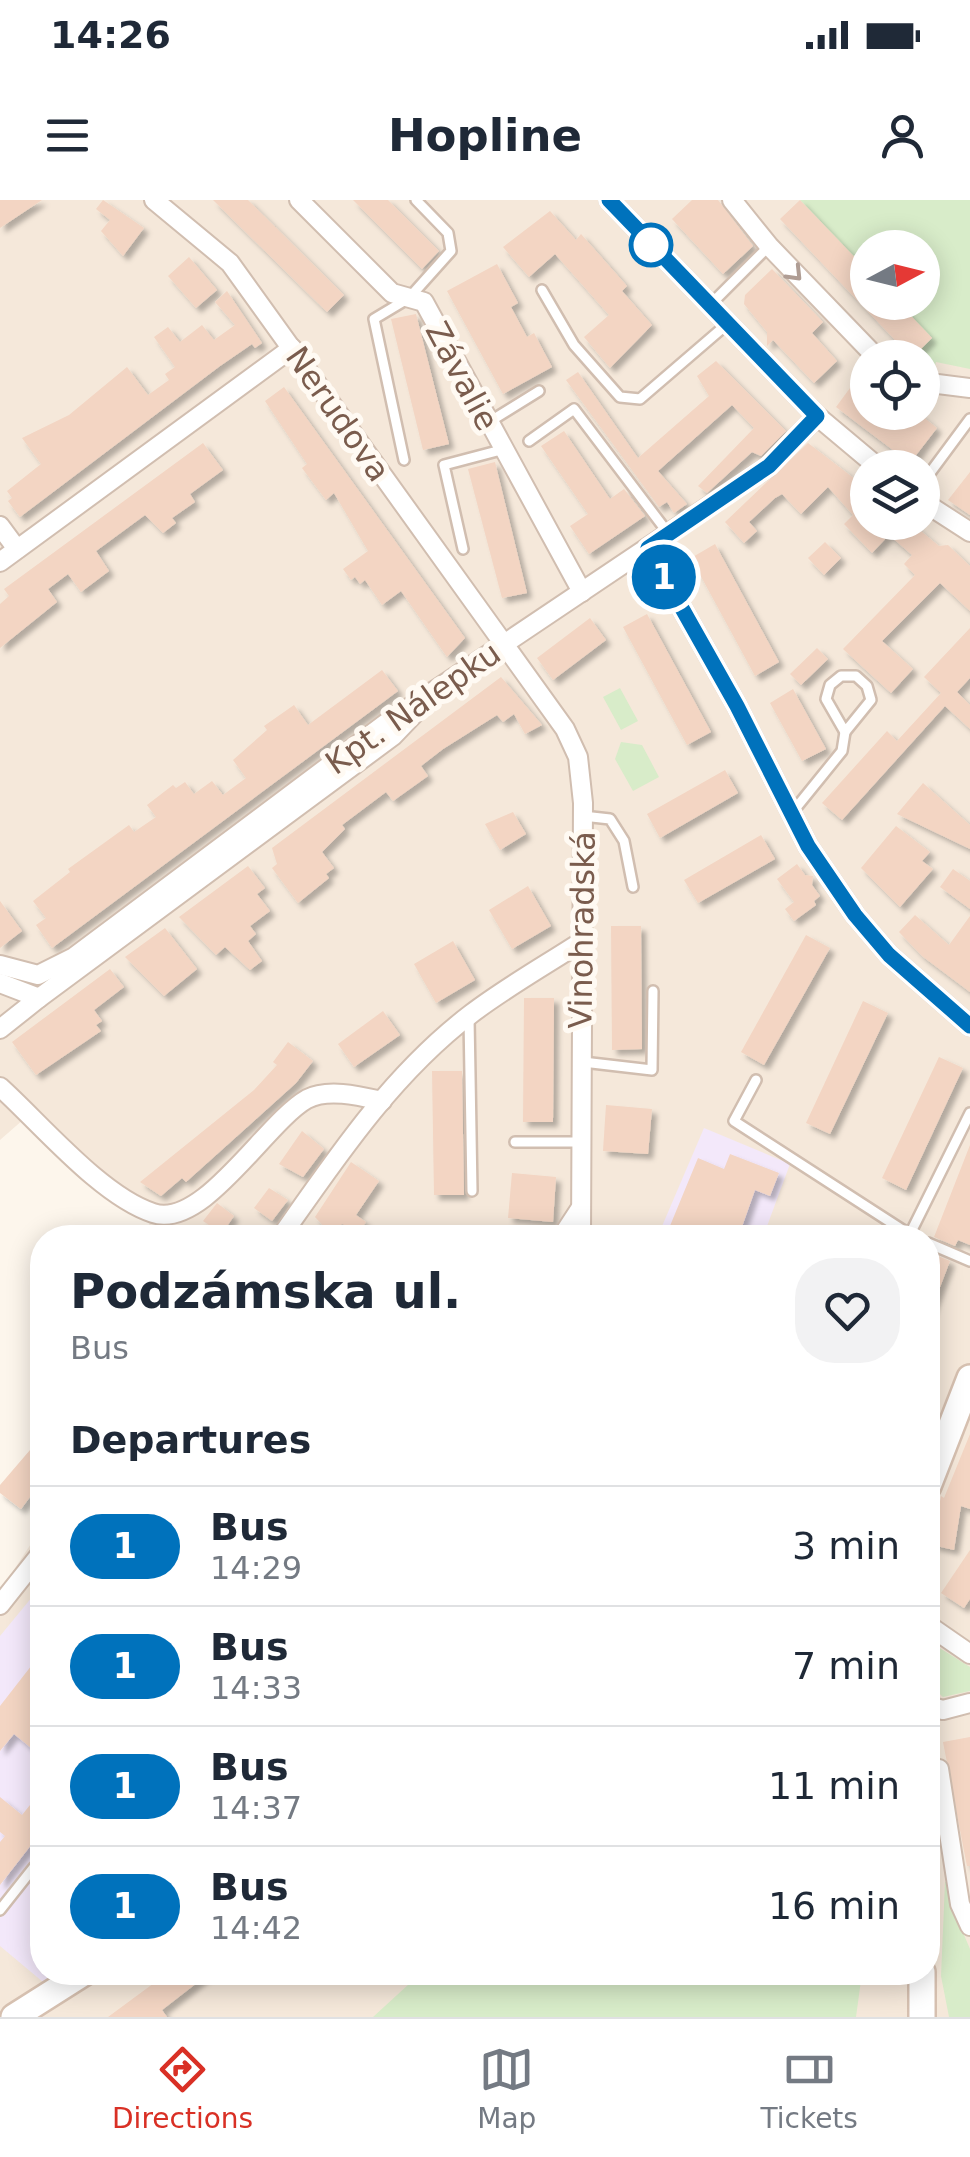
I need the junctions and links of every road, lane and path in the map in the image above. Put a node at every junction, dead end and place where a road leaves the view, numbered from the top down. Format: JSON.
{"nodes":[{"id":1,"x":154,"y":200,"type":"edge"},
{"id":2,"x":299,"y":200,"type":"edge"},
{"id":3,"x":416,"y":200,"type":"edge"},
{"id":4,"x":609,"y":200,"type":"edge"},
{"id":5,"x":732,"y":200,"type":"edge"},
{"id":6,"x":769,"y":246,"type":"junction"},
{"id":7,"x":542,"y":290,"type":"dead end"},
{"id":8,"x":408,"y":298,"type":"junction"},
{"id":9,"x":708,"y":307,"type":"junction"},
{"id":10,"x":726,"y":325,"type":"junction"},
{"id":11,"x":860,"y":340,"type":"edge"},
{"id":12,"x":292,"y":348,"type":"junction"},
{"id":13,"x":940,"y":384,"type":"edge"},
{"id":14,"x":970,"y":388,"type":"edge"},
{"id":15,"x":539,"y":391,"type":"dead end"},
{"id":16,"x":817,"y":416,"type":"junction"},
{"id":17,"x":970,"y":419,"type":"edge"},
{"id":18,"x":487,"y":424,"type":"junction"},
{"id":19,"x":529,"y":441,"type":"dead end"},
{"id":20,"x":502,"y":450,"type":"junction"},
{"id":21,"x":858,"y":450,"type":"edge"},
{"id":22,"x":940,"y":459,"type":"edge"},
{"id":23,"x":404,"y":460,"type":"dead end"},
{"id":24,"x":940,"y":512,"type":"edge"},
{"id":25,"x":0,"y":526,"type":"edge"},
{"id":26,"x":970,"y":532,"type":"edge"},
{"id":27,"x":668,"y":533,"type":"junction"},
{"id":28,"x":648,"y":548,"type":"junction"},
{"id":29,"x":18,"y":549,"type":"junction"},
{"id":30,"x":464,"y":549,"type":"dead end"},
{"id":31,"x":0,"y":562,"type":"edge"},
{"id":32,"x":582,"y":592,"type":"junction"},
{"id":33,"x":503,"y":646,"type":"junction"},
{"id":34,"x":426,"y":700,"type":"junction"},
{"id":35,"x":846,"y":732,"type":"junction"},
{"id":36,"x":792,"y":814,"type":"junction"},
{"id":37,"x":583,"y":816,"type":"junction"},
{"id":38,"x":633,"y":887,"type":"dead end"},
{"id":39,"x":581,"y":942,"type":"junction"},
{"id":40,"x":0,"y":966,"type":"edge"},
{"id":41,"x":0,"y":983,"type":"edge"},
{"id":42,"x":653,"y":991,"type":"dead end"},
{"id":43,"x":40,"y":998,"type":"junction"},
{"id":44,"x":469,"y":1015,"type":"junction"},
{"id":45,"x":970,"y":1026,"type":"edge"},
{"id":46,"x":0,"y":1028,"type":"edge"},
{"id":47,"x":580,"y":1062,"type":"junction"},
{"id":48,"x":756,"y":1080,"type":"dead end"},
{"id":49,"x":0,"y":1087,"type":"edge"},
{"id":50,"x":382,"y":1101,"type":"junction"},
{"id":51,"x":970,"y":1114,"type":"edge"},
{"id":52,"x":515,"y":1142,"type":"dead end"},
{"id":53,"x":580,"y":1142,"type":"junction"},
{"id":54,"x":472,"y":1191,"type":"dead end"},
{"id":55,"x":580,"y":1208,"type":"junction"},
{"id":56,"x":290,"y":1225,"type":"edge"},
{"id":57,"x":569,"y":1225,"type":"edge"},
{"id":58,"x":581,"y":1225,"type":"edge"},
{"id":59,"x":893,"y":1225,"type":"edge"},
{"id":60,"x":917,"y":1225,"type":"edge"},
{"id":61,"x":940,"y":1248,"type":"edge"},
{"id":62,"x":970,"y":1261,"type":"edge"},
{"id":63,"x":970,"y":1378,"type":"edge"},
{"id":64,"x":940,"y":1455,"type":"edge"},
{"id":65,"x":30,"y":1567,"type":"edge"},
{"id":66,"x":0,"y":1605,"type":"edge"},
{"id":67,"x":940,"y":1633,"type":"edge"},
{"id":68,"x":970,"y":1654,"type":"edge"},
{"id":69,"x":970,"y":1703,"type":"edge"},
{"id":70,"x":940,"y":1709,"type":"edge"},
{"id":71,"x":940,"y":1775,"type":"edge"},
{"id":72,"x":30,"y":1872,"type":"edge"},
{"id":73,"x":0,"y":1910,"type":"edge"},
{"id":74,"x":970,"y":1926,"type":"edge"},
{"id":75,"x":64,"y":1985,"type":"edge"},
{"id":76,"x":922,"y":1985,"type":"edge"},
{"id":77,"x":922,"y":2016,"type":"edge"},
{"id":78,"x":14,"y":2017,"type":"edge"}],
"edges":[{"from":1,"to":12,"type":"street","name":"Nerudova"},
{"from":2,"to":8,"type":"street","name":"Závalie"},
{"from":3,"to":8,"type":"lane"},
{"from":4,"to":9,"type":"street"},
{"from":5,"to":6,"type":"street"},
{"from":6,"to":9,"type":"lane"},
{"from":6,"to":11,"type":"street","one_way":true},
{"from":7,"to":10,"type":"lane"},
{"from":8,"to":18,"type":"street","name":"Závalie"},
{"from":8,"to":23,"type":"lane"},
{"from":9,"to":10,"type":"street"},
{"from":10,"to":16,"type":"street"},
{"from":12,"to":29,"type":"street"},
{"from":12,"to":33,"type":"street","name":"Nerudova"},
{"from":13,"to":14,"type":"street"},
{"from":15,"to":18,"type":"lane"},
{"from":16,"to":21,"type":"street"},
{"from":16,"to":27,"type":"street","name":"Kpt. Nálepku"},
{"from":17,"to":22,"type":"lane"},
{"from":18,"to":20,"type":"street","name":"Závalie"},
{"from":19,"to":27,"type":"lane"},
{"from":20,"to":30,"type":"lane"},
{"from":20,"to":32,"type":"street","name":"Závalie"},
{"from":24,"to":26,"type":"street"},
{"from":25,"to":29,"type":"street"},
{"from":27,"to":28,"type":"street","name":"Kpt. Nálepku"},
{"from":28,"to":32,"type":"street","name":"Kpt. Nálepku"},
{"from":28,"to":36,"type":"street"},
{"from":29,"to":31,"type":"street"},
{"from":32,"to":33,"type":"street","name":"Kpt. Nálepku"},
{"from":33,"to":34,"type":"street","name":"Kpt. Nálepku"},
{"from":33,"to":37,"type":"street","name":"Vinohradská"},
{"from":34,"to":40,"type":"street","name":"Kpt. Nálepku"},
{"from":34,"to":43,"type":"street"},
{"from":35,"to":35,"type":"lane"},
{"from":35,"to":36,"type":"lane"},
{"from":36,"to":45,"type":"street"},
{"from":37,"to":38,"type":"lane"},
{"from":37,"to":39,"type":"street","name":"Vinohradská"},
{"from":39,"to":44,"type":"street"},
{"from":39,"to":47,"type":"street","name":"Vinohradská"},
{"from":41,"to":43,"type":"street"},
{"from":42,"to":47,"type":"lane"},
{"from":43,"to":46,"type":"street"},
{"from":44,"to":50,"type":"street"},
{"from":44,"to":54,"type":"lane"},
{"from":47,"to":53,"type":"street","name":"Vinohradská"},
{"from":48,"to":59,"type":"lane"},
{"from":49,"to":50,"type":"street"},
{"from":50,"to":56,"type":"street"},
{"from":51,"to":60,"type":"lane"},
{"from":52,"to":53,"type":"lane"},
{"from":53,"to":55,"type":"street","name":"Vinohradská"},
{"from":55,"to":57,"type":"street"},
{"from":55,"to":58,"type":"street","name":"Vinohradská"},
{"from":61,"to":62,"type":"lane"},
{"from":63,"to":64,"type":"main road"},
{"from":65,"to":66,"type":"street"},
{"from":67,"to":68,"type":"street"},
{"from":69,"to":70,"type":"street"},
{"from":71,"to":74,"type":"street"},
{"from":72,"to":73,"type":"lane"},
{"from":75,"to":78,"type":"main road"},
{"from":76,"to":77,"type":"main road"}]}
